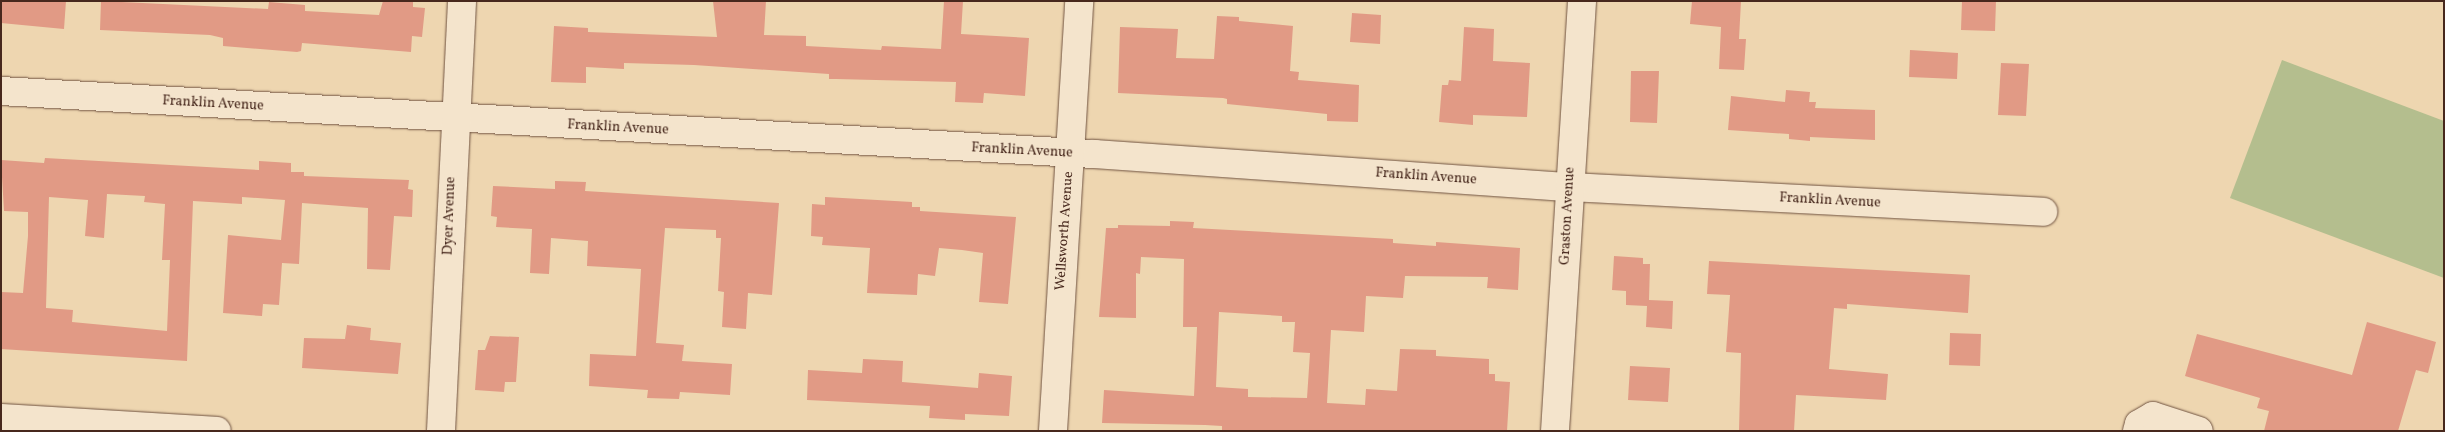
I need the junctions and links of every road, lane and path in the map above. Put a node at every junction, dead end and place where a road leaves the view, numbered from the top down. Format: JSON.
{"nodes":[{"id":1,"x":462,"y":1,"type":"edge"},
{"id":2,"x":1079,"y":1,"type":"edge"},
{"id":3,"x":1582,"y":1,"type":"edge"},
{"id":4,"x":1,"y":91,"type":"edge"},
{"id":5,"x":454,"y":119,"type":"junction"},
{"id":6,"x":1070,"y":154,"type":"junction"},
{"id":7,"x":1570,"y":187,"type":"junction"},
{"id":8,"x":2042,"y":212,"type":"dead end"},
{"id":9,"x":1,"y":418,"type":"edge"},
{"id":10,"x":216,"y":431,"type":"edge"},
{"id":11,"x":441,"y":431,"type":"edge"},
{"id":12,"x":1053,"y":431,"type":"edge"},
{"id":13,"x":1556,"y":431,"type":"edge"},
{"id":14,"x":2137,"y":431,"type":"edge"},
{"id":15,"x":2199,"y":431,"type":"edge"}],
"edges":[{"from":1,"to":5,"type":"street","name":"Dyer Avenue"},
{"from":2,"to":6,"type":"street","name":"Wellsworth Avenue"},
{"from":3,"to":7,"type":"street","name":"Graston Avenue"},
{"from":4,"to":5,"type":"street","name":"Franklin Avenue"},
{"from":5,"to":6,"type":"street","name":"Franklin Avenue"},
{"from":5,"to":11,"type":"street","name":"Dyer Avenue"},
{"from":6,"to":7,"type":"street","name":"Franklin Avenue"},
{"from":6,"to":12,"type":"street","name":"Wellsworth Avenue"},
{"from":7,"to":8,"type":"street","name":"Franklin Avenue"},
{"from":7,"to":13,"type":"street","name":"Graston Avenue"},
{"from":9,"to":10,"type":"street"},
{"from":14,"to":15,"type":"street"}]}
